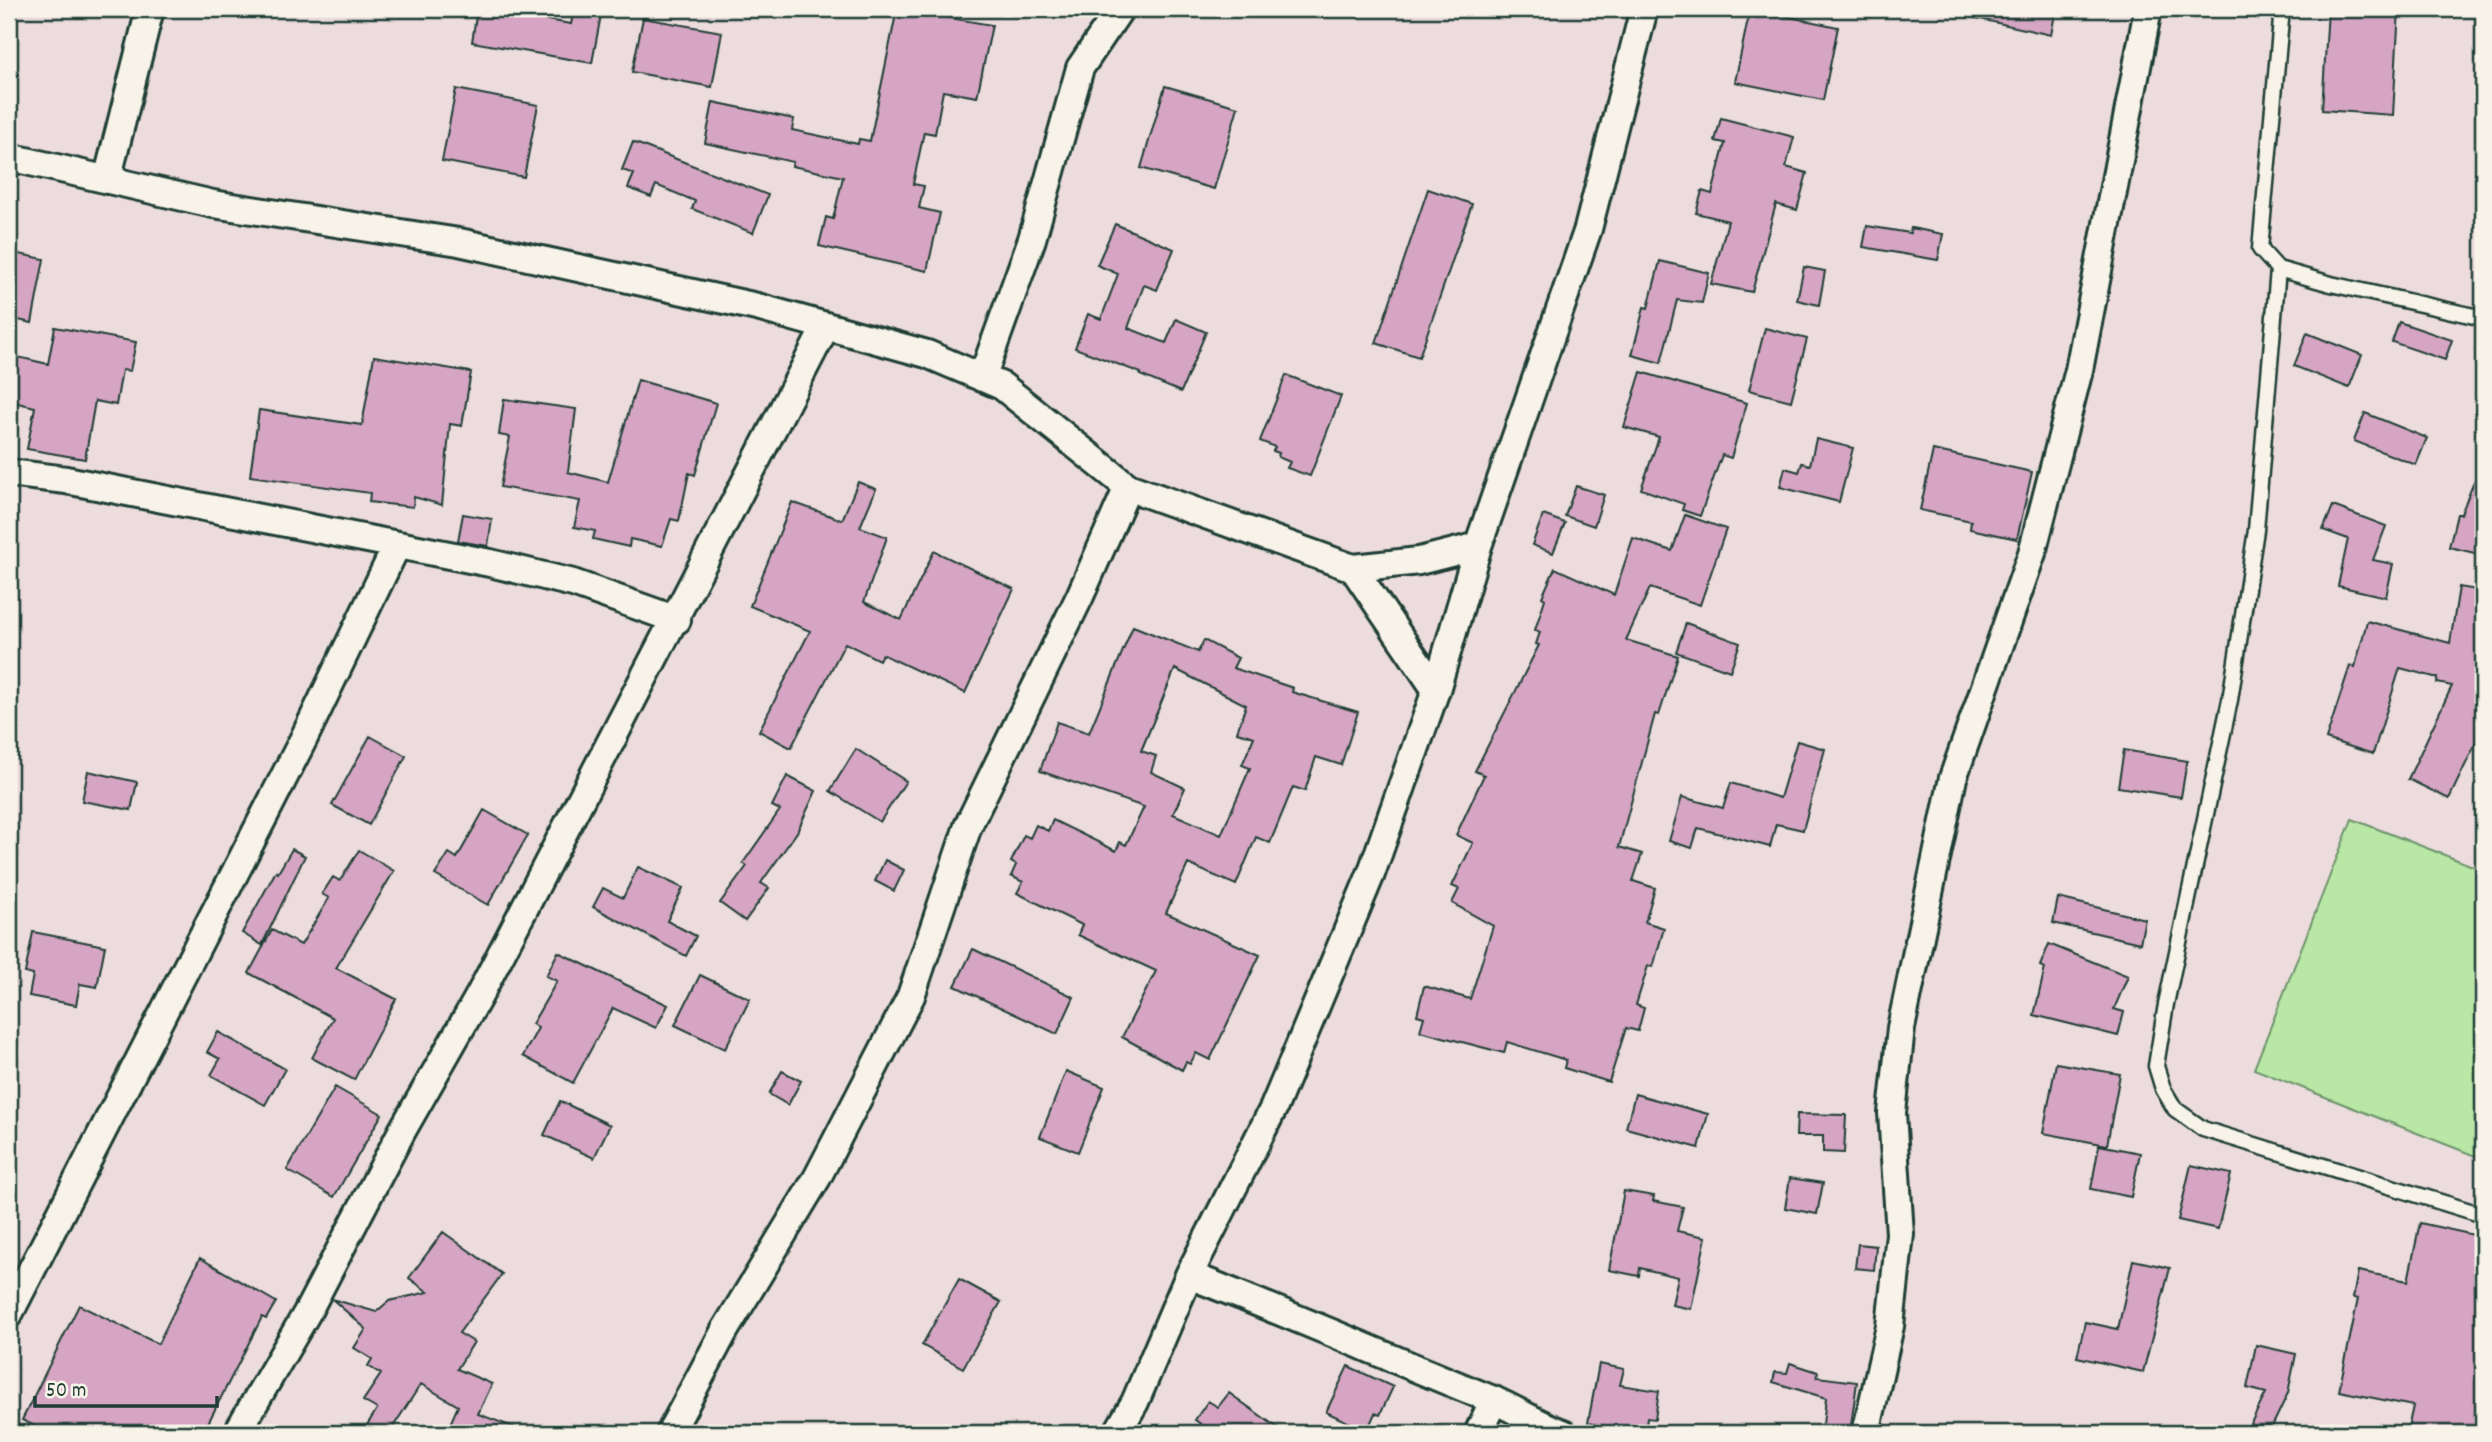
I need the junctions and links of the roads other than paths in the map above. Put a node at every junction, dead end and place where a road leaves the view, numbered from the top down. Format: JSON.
{"nodes":[{"id":1,"x":150,"y":9,"type":"edge"},
{"id":2,"x":1120,"y":9,"type":"edge"},
{"id":3,"x":1644,"y":9,"type":"edge"},
{"id":4,"x":2148,"y":9,"type":"edge"},
{"id":5,"x":2282,"y":9,"type":"edge"},
{"id":6,"x":9,"y":157,"type":"edge"},
{"id":7,"x":107,"y":180,"type":"junction"},
{"id":8,"x":2278,"y":269,"type":"junction"},
{"id":9,"x":2483,"y":318,"type":"edge"},
{"id":10,"x":826,"y":326,"type":"junction"},
{"id":11,"x":982,"y":378,"type":"junction"},
{"id":12,"x":9,"y":472,"type":"edge"},
{"id":13,"x":1128,"y":487,"type":"junction"},
{"id":14,"x":397,"y":545,"type":"junction"},
{"id":15,"x":1478,"y":546,"type":"junction"},
{"id":16,"x":1353,"y":568,"type":"junction"},
{"id":17,"x":677,"y":620,"type":"junction"},
{"id":18,"x":1436,"y":690,"type":"junction"},
{"id":19,"x":2483,"y":1215,"type":"edge"},
{"id":20,"x":1189,"y":1276,"type":"junction"},
{"id":21,"x":9,"y":1314,"type":"edge"},
{"id":22,"x":1494,"y":1400,"type":"junction"},
{"id":23,"x":237,"y":1433,"type":"edge"},
{"id":24,"x":670,"y":1433,"type":"edge"},
{"id":25,"x":1116,"y":1433,"type":"edge"},
{"id":26,"x":1478,"y":1433,"type":"edge"},
{"id":27,"x":1563,"y":1433,"type":"edge"},
{"id":28,"x":1866,"y":1433,"type":"edge"}],
"edges":[{"from":1,"to":7,"type":"street"},
{"from":2,"to":11,"type":"street"},
{"from":3,"to":15,"type":"street"},
{"from":4,"to":28,"type":"street"},
{"from":5,"to":8,"type":"lane"},
{"from":6,"to":7,"type":"street"},
{"from":7,"to":10,"type":"street"},
{"from":8,"to":9,"type":"lane"},
{"from":8,"to":19,"type":"lane"},
{"from":10,"to":11,"type":"street"},
{"from":10,"to":17,"type":"street"},
{"from":11,"to":13,"type":"street"},
{"from":12,"to":14,"type":"street"},
{"from":13,"to":16,"type":"street"},
{"from":13,"to":24,"type":"street"},
{"from":14,"to":17,"type":"street"},
{"from":14,"to":21,"type":"street"},
{"from":15,"to":16,"type":"street"},
{"from":15,"to":18,"type":"street"},
{"from":16,"to":18,"type":"street"},
{"from":17,"to":23,"type":"street"},
{"from":18,"to":20,"type":"street"},
{"from":20,"to":22,"type":"street"},
{"from":20,"to":25,"type":"street"},
{"from":22,"to":26,"type":"street"},
{"from":22,"to":27,"type":"street"}]}
